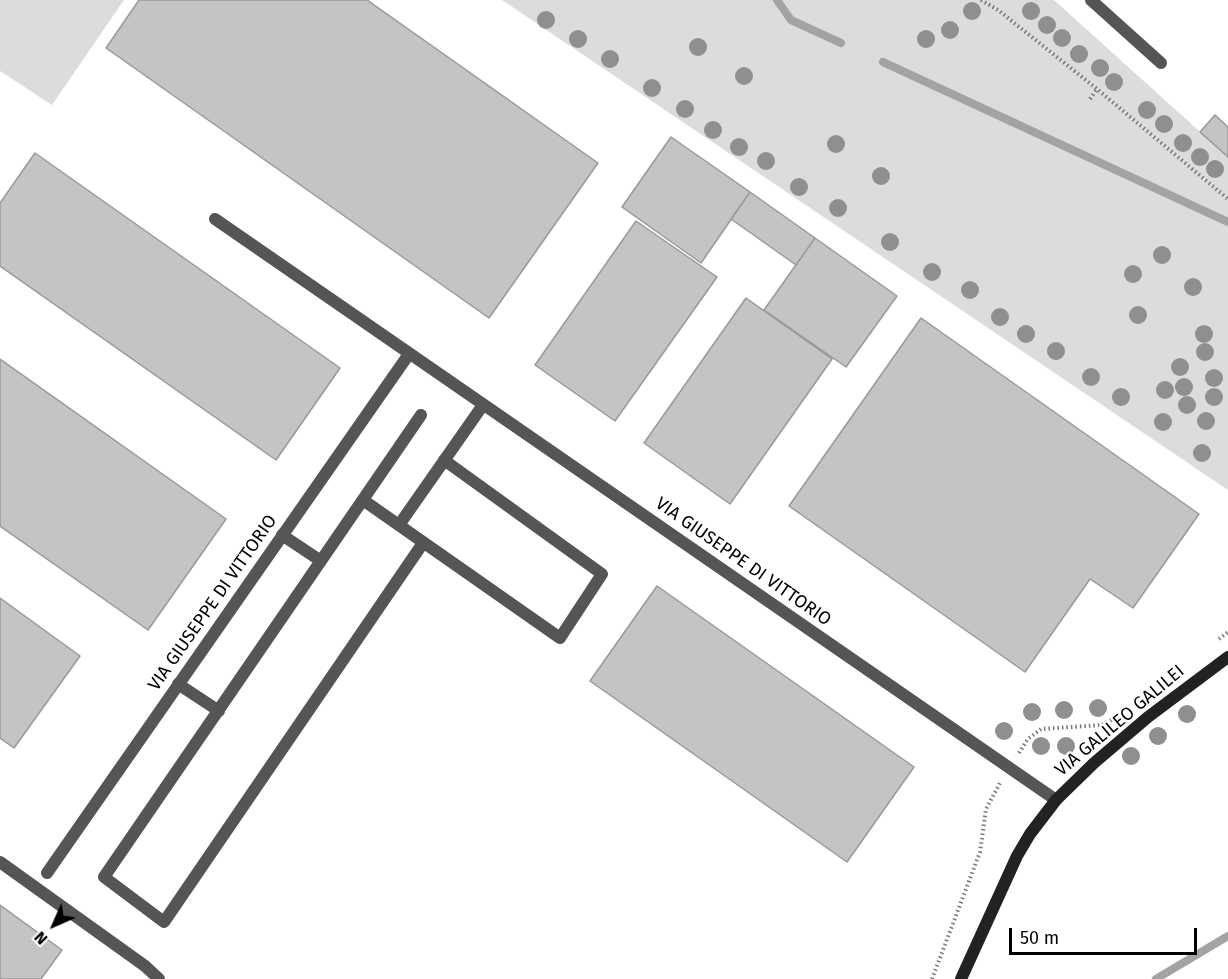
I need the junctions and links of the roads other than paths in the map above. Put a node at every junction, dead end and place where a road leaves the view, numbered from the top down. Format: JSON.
{"nodes":[{"id":1,"x":1091,"y":0,"type":"edge"},
{"id":2,"x":1161,"y":63,"type":"dead end"},
{"id":3,"x":215,"y":219,"type":"dead end"},
{"id":4,"x":409,"y":354,"type":"junction"},
{"id":5,"x":483,"y":405,"type":"junction"},
{"id":6,"x":421,"y":415,"type":"dead end"},
{"id":7,"x":444,"y":460,"type":"junction"},
{"id":8,"x":363,"y":500,"type":"junction"},
{"id":9,"x":399,"y":525,"type":"junction"},
{"id":10,"x":282,"y":535,"type":"junction"},
{"id":11,"x":423,"y":543,"type":"junction"},
{"id":12,"x":321,"y":561,"type":"junction"},
{"id":13,"x":1228,"y":657,"type":"edge"},
{"id":14,"x":178,"y":684,"type":"junction"},
{"id":15,"x":219,"y":711,"type":"junction"},
{"id":16,"x":1056,"y":800,"type":"junction"},
{"id":17,"x":0,"y":862,"type":"edge"},
{"id":18,"x":47,"y":873,"type":"dead end"},
{"id":19,"x":138,"y":962,"type":"junction"},
{"id":20,"x":150,"y":979,"type":"edge"},
{"id":21,"x":159,"y":979,"type":"edge"},
{"id":22,"x":962,"y":979,"type":"edge"}],
"edges":[{"from":1,"to":2,"type":"street"},
{"from":3,"to":4,"type":"street","name":"VIA GIUSEPPE DI VITTORIO"},
{"from":4,"to":5,"type":"street","name":"VIA GIUSEPPE DI VITTORIO"},
{"from":4,"to":10,"type":"street","name":"VIA GIUSEPPE DI VITTORIO"},
{"from":5,"to":7,"type":"street"},
{"from":5,"to":16,"type":"street","name":"VIA GIUSEPPE DI VITTORIO"},
{"from":6,"to":8,"type":"street"},
{"from":7,"to":9,"type":"street"},
{"from":7,"to":11,"type":"street"},
{"from":8,"to":9,"type":"street"},
{"from":8,"to":12,"type":"street"},
{"from":9,"to":11,"type":"street"},
{"from":10,"to":12,"type":"street"},
{"from":10,"to":14,"type":"street","name":"VIA GIUSEPPE DI VITTORIO"},
{"from":11,"to":15,"type":"street"},
{"from":12,"to":15,"type":"street"},
{"from":13,"to":16,"type":"street","name":"VIA GALILEO GALILEI"},
{"from":14,"to":15,"type":"street"},
{"from":14,"to":18,"type":"street","name":"VIA GIUSEPPE DI VITTORIO"},
{"from":16,"to":22,"type":"street","name":"VIA GALILEO GALILEI"},
{"from":17,"to":19,"type":"street"},
{"from":19,"to":20,"type":"street"},
{"from":19,"to":21,"type":"street"}]}
